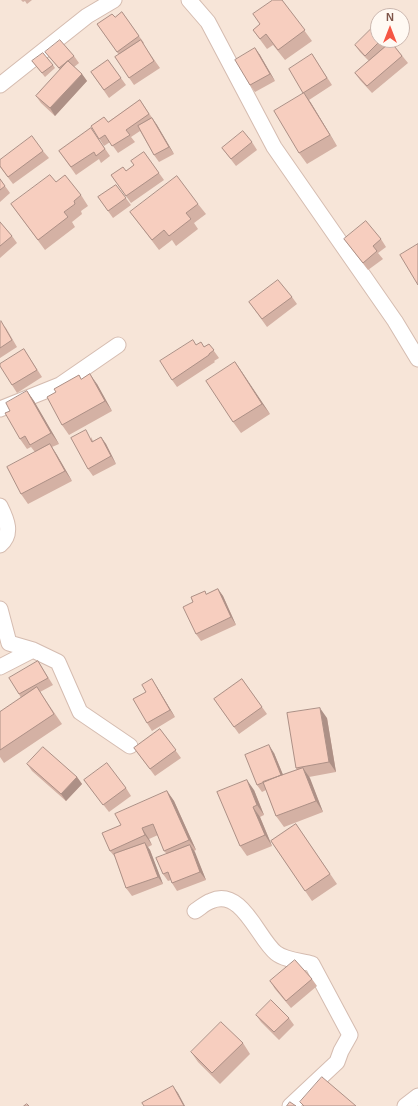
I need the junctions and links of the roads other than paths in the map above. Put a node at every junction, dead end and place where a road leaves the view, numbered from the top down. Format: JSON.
{"nodes":[{"id":1,"x":114,"y":0,"type":"edge"},
{"id":2,"x":189,"y":0,"type":"edge"},
{"id":3,"x":0,"y":85,"type":"edge"},
{"id":4,"x":118,"y":345,"type":"dead end"},
{"id":5,"x":418,"y":359,"type":"edge"},
{"id":6,"x":0,"y":409,"type":"edge"},
{"id":7,"x":0,"y":506,"type":"edge"},
{"id":8,"x":0,"y":545,"type":"edge"},
{"id":9,"x":0,"y":609,"type":"edge"},
{"id":10,"x":32,"y":650,"type":"junction"},
{"id":11,"x":0,"y":667,"type":"edge"},
{"id":12,"x":130,"y":746,"type":"dead end"},
{"id":13,"x":195,"y":911,"type":"dead end"},
{"id":14,"x":418,"y":1096,"type":"edge"},
{"id":15,"x":290,"y":1106,"type":"edge"},
{"id":16,"x":405,"y":1106,"type":"edge"}],
"edges":[{"from":1,"to":3,"type":"street"},
{"from":2,"to":5,"type":"street"},
{"from":4,"to":6,"type":"street"},
{"from":7,"to":8,"type":"street"},
{"from":9,"to":10,"type":"street"},
{"from":10,"to":11,"type":"street"},
{"from":10,"to":12,"type":"street"},
{"from":13,"to":15,"type":"street"},
{"from":14,"to":16,"type":"street"}]}
